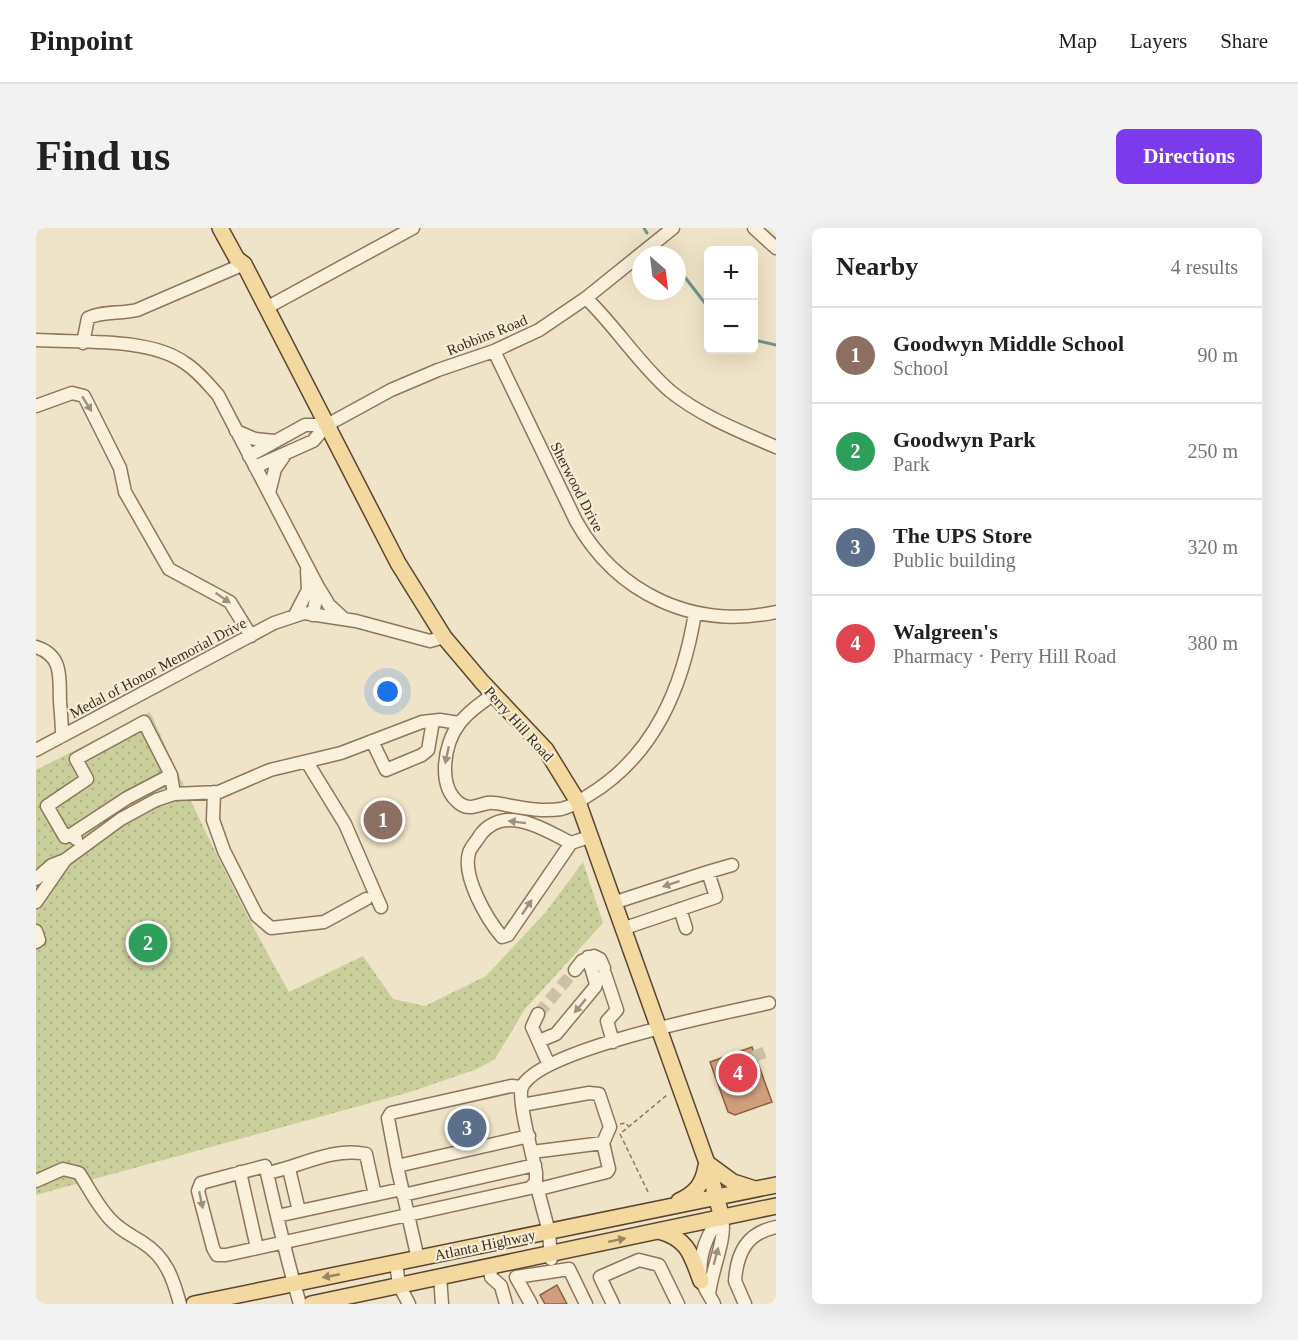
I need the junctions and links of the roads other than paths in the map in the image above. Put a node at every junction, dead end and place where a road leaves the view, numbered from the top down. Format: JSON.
{"nodes":[{"id":1,"x":220,"y":228,"type":"edge"},
{"id":2,"x":232,"y":228,"type":"edge"},
{"id":3,"x":413,"y":228,"type":"edge"},
{"id":4,"x":673,"y":228,"type":"edge"},
{"id":5,"x":754,"y":228,"type":"edge"},
{"id":6,"x":776,"y":248,"type":"edge"},
{"id":7,"x":244,"y":264,"type":"junction"},
{"id":8,"x":586,"y":298,"type":"junction"},
{"id":9,"x":266,"y":308,"type":"junction"},
{"id":10,"x":36,"y":340,"type":"edge"},
{"id":11,"x":82,"y":343,"type":"junction"},
{"id":12,"x":494,"y":351,"type":"junction"},
{"id":13,"x":36,"y":406,"type":"edge"},
{"id":14,"x":327,"y":425,"type":"junction"},
{"id":15,"x":236,"y":431,"type":"junction"},
{"id":16,"x":275,"y":441,"type":"junction"},
{"id":17,"x":776,"y":447,"type":"edge"},
{"id":18,"x":284,"y":455,"type":"junction"},
{"id":19,"x":252,"y":462,"type":"junction"},
{"id":20,"x":268,"y":493,"type":"junction"},
{"id":21,"x":306,"y":566,"type":"junction"},
{"id":22,"x":318,"y":587,"type":"junction"},
{"id":23,"x":776,"y":612,"type":"edge"},
{"id":24,"x":695,"y":613,"type":"junction"},
{"id":25,"x":295,"y":615,"type":"junction"},
{"id":26,"x":313,"y":615,"type":"junction"},
{"id":27,"x":343,"y":618,"type":"junction"},
{"id":28,"x":251,"y":636,"type":"junction"},
{"id":29,"x":444,"y":637,"type":"junction"},
{"id":30,"x":36,"y":647,"type":"edge"},
{"id":31,"x":494,"y":694,"type":"junction"},
{"id":32,"x":433,"y":721,"type":"junction"},
{"id":33,"x":459,"y":723,"type":"junction"},
{"id":34,"x":62,"y":736,"type":"junction"},
{"id":35,"x":372,"y":741,"type":"junction"},
{"id":36,"x":36,"y":750,"type":"edge"},
{"id":37,"x":307,"y":762,"type":"junction"},
{"id":38,"x":171,"y":775,"type":"junction"},
{"id":39,"x":214,"y":792,"type":"junction"},
{"id":40,"x":174,"y":794,"type":"junction"},
{"id":41,"x":578,"y":802,"type":"junction"},
{"id":42,"x":72,"y":834,"type":"junction"},
{"id":43,"x":590,"y":837,"type":"junction"},
{"id":44,"x":571,"y":843,"type":"junction"},
{"id":45,"x":82,"y":847,"type":"junction"},
{"id":46,"x":66,"y":860,"type":"junction"},
{"id":47,"x":732,"y":865,"type":"dead end"},
{"id":48,"x":708,"y":873,"type":"junction"},
{"id":49,"x":36,"y":879,"type":"edge"},
{"id":50,"x":366,"y":899,"type":"dead end"},
{"id":51,"x":36,"y":902,"type":"edge"},
{"id":52,"x":613,"y":903,"type":"junction"},
{"id":53,"x":381,"y":907,"type":"dead end"},
{"id":54,"x":680,"y":909,"type":"junction"},
{"id":55,"x":686,"y":928,"type":"dead end"},
{"id":56,"x":622,"y":929,"type":"junction"},
{"id":57,"x":36,"y":931,"type":"edge"},
{"id":58,"x":36,"y":942,"type":"edge"},
{"id":59,"x":588,"y":957,"type":"junction"},
{"id":60,"x":575,"y":970,"type":"tunnel mouth"},
{"id":61,"x":769,"y":1003,"type":"dead end"},
{"id":62,"x":538,"y":1014,"type":"tunnel mouth"},
{"id":63,"x":659,"y":1027,"type":"junction"},
{"id":64,"x":539,"y":1041,"type":"junction"},
{"id":65,"x":614,"y":1042,"type":"junction"},
{"id":66,"x":549,"y":1065,"type":"junction"},
{"id":67,"x":522,"y":1087,"type":"junction"},
{"id":68,"x":522,"y":1105,"type":"junction"},
{"id":69,"x":529,"y":1136,"type":"junction"},
{"id":70,"x":603,"y":1143,"type":"junction"},
{"id":71,"x":533,"y":1159,"type":"junction"},
{"id":72,"x":707,"y":1163,"type":"junction"},
{"id":73,"x":397,"y":1166,"type":"junction"},
{"id":74,"x":289,"y":1169,"type":"junction"},
{"id":75,"x":240,"y":1172,"type":"junction"},
{"id":76,"x":267,"y":1173,"type":"junction"},
{"id":77,"x":36,"y":1181,"type":"edge"},
{"id":78,"x":776,"y":1185,"type":"edge"},
{"id":79,"x":538,"y":1186,"type":"junction"},
{"id":80,"x":758,"y":1189,"type":"junction"},
{"id":81,"x":403,"y":1192,"type":"junction"},
{"id":82,"x":375,"y":1195,"type":"junction"},
{"id":83,"x":717,"y":1198,"type":"junction"},
{"id":84,"x":776,"y":1206,"type":"edge"},
{"id":85,"x":660,"y":1209,"type":"junction"},
{"id":86,"x":299,"y":1211,"type":"junction"},
{"id":87,"x":408,"y":1215,"type":"junction"},
{"id":88,"x":277,"y":1216,"type":"junction"},
{"id":89,"x":722,"y":1218,"type":"junction"},
{"id":90,"x":776,"y":1227,"type":"edge"},
{"id":91,"x":659,"y":1231,"type":"junction"},
{"id":92,"x":549,"y":1232,"type":"junction"},
{"id":93,"x":283,"y":1242,"type":"junction"},
{"id":94,"x":257,"y":1248,"type":"junction"},
{"id":95,"x":552,"y":1254,"type":"junction"},
{"id":96,"x":418,"y":1259,"type":"junction"},
{"id":97,"x":396,"y":1263,"type":"junction"},
{"id":98,"x":490,"y":1266,"type":"junction"},
{"id":99,"x":514,"y":1269,"type":"junction"},
{"id":100,"x":548,"y":1270,"type":"junction"},
{"id":101,"x":440,"y":1276,"type":"junction"},
{"id":102,"x":701,"y":1281,"type":"junction"},
{"id":103,"x":294,"y":1283,"type":"junction"},
{"id":104,"x":399,"y":1285,"type":"junction"},
{"id":105,"x":712,"y":1299,"type":"edge"},
{"id":106,"x":180,"y":1304,"type":"edge"},
{"id":107,"x":194,"y":1304,"type":"edge"},
{"id":108,"x":300,"y":1304,"type":"edge"},
{"id":109,"x":311,"y":1304,"type":"edge"},
{"id":110,"x":409,"y":1304,"type":"edge"},
{"id":111,"x":442,"y":1304,"type":"edge"},
{"id":112,"x":506,"y":1304,"type":"edge"},
{"id":113,"x":531,"y":1304,"type":"edge"},
{"id":114,"x":586,"y":1304,"type":"edge"},
{"id":115,"x":613,"y":1304,"type":"edge"},
{"id":116,"x":678,"y":1304,"type":"edge"},
{"id":117,"x":745,"y":1304,"type":"edge"}],
"edges":[{"from":1,"to":7,"type":"main road","name":"Perry Hill Road"},
{"from":2,"to":7,"type":"main road","name":"Perry Hill Road"},
{"from":3,"to":9,"type":"street"},
{"from":4,"to":8,"type":"street","name":"Robbins Road"},
{"from":5,"to":6,"type":"street"},
{"from":7,"to":9,"type":"main road","name":"Perry Hill Road"},
{"from":7,"to":11,"type":"street"},
{"from":8,"to":12,"type":"street","name":"Robbins Road"},
{"from":8,"to":17,"type":"street"},
{"from":9,"to":14,"type":"main road","name":"Perry Hill Road"},
{"from":10,"to":11,"type":"street"},
{"from":11,"to":15,"type":"street"},
{"from":12,"to":14,"type":"street","name":"Robbins Road"},
{"from":12,"to":24,"type":"street","name":"Sherwood Drive"},
{"from":13,"to":28,"type":"street","one_way":true},
{"from":14,"to":16,"type":"street"},
{"from":14,"to":18,"type":"street"},
{"from":14,"to":29,"type":"main road","name":"Perry Hill Road"},
{"from":15,"to":16,"type":"street"},
{"from":15,"to":19,"type":"street"},
{"from":16,"to":19,"type":"street"},
{"from":18,"to":19,"type":"street"},
{"from":18,"to":20,"type":"street"},
{"from":19,"to":20,"type":"street"},
{"from":20,"to":21,"type":"street"},
{"from":21,"to":22,"type":"street"},
{"from":21,"to":25,"type":"street"},
{"from":22,"to":26,"type":"street"},
{"from":22,"to":27,"type":"street"},
{"from":23,"to":24,"type":"street","name":"Sherwood Drive"},
{"from":24,"to":41,"type":"street"},
{"from":25,"to":26,"type":"street","name":"Medal of Honor Memorial Drive"},
{"from":25,"to":28,"type":"street","name":"Medal of Honor Memorial Drive"},
{"from":26,"to":27,"type":"street","name":"Medal of Honor Memorial Drive"},
{"from":27,"to":29,"type":"street","name":"Medal of Honor Memorial Drive"},
{"from":28,"to":34,"type":"street","name":"Medal of Honor Memorial Drive"},
{"from":29,"to":31,"type":"main road","name":"Perry Hill Road"},
{"from":30,"to":34,"type":"street"},
{"from":31,"to":33,"type":"street"},
{"from":31,"to":41,"type":"main road","name":"Perry Hill Road"},
{"from":32,"to":33,"type":"street"},
{"from":32,"to":35,"type":"street"},
{"from":32,"to":35,"type":"street"},
{"from":33,"to":41,"type":"street","one_way":true},
{"from":34,"to":36,"type":"street","name":"Medal of Honor Memorial Drive"},
{"from":35,"to":37,"type":"street"},
{"from":37,"to":39,"type":"street"},
{"from":37,"to":53,"type":"street"},
{"from":38,"to":40,"type":"street"},
{"from":38,"to":42,"type":"street"},
{"from":38,"to":42,"type":"street"},
{"from":39,"to":40,"type":"street"},
{"from":39,"to":50,"type":"street"},
{"from":40,"to":45,"type":"street"},
{"from":41,"to":43,"type":"main road","name":"Perry Hill Road"},
{"from":42,"to":45,"type":"street"},
{"from":43,"to":44,"type":"street"},
{"from":43,"to":52,"type":"main road","name":"Perry Hill Road"},
{"from":44,"to":44,"type":"street","one_way":true},
{"from":45,"to":46,"type":"street"},
{"from":46,"to":49,"type":"street"},
{"from":46,"to":51,"type":"street"},
{"from":47,"to":48,"type":"street"},
{"from":48,"to":52,"type":"street","one_way":true},
{"from":48,"to":54,"type":"street"},
{"from":52,"to":56,"type":"main road","name":"Perry Hill Road"},
{"from":54,"to":55,"type":"street"},
{"from":54,"to":56,"type":"street"},
{"from":56,"to":63,"type":"main road","name":"Perry Hill Road"},
{"from":57,"to":58,"type":"street"},
{"from":59,"to":60,"type":"street"},
{"from":59,"to":64,"type":"street","one_way":true},
{"from":59,"to":65,"type":"street"},
{"from":61,"to":63,"type":"street"},
{"from":62,"to":64,"type":"street"},
{"from":63,"to":65,"type":"street"},
{"from":63,"to":72,"type":"main road","name":"Perry Hill Road"},
{"from":64,"to":66,"type":"street"},
{"from":65,"to":66,"type":"street"},
{"from":66,"to":67,"type":"street"},
{"from":67,"to":68,"type":"street"},
{"from":67,"to":73,"type":"street"},
{"from":68,"to":69,"type":"street"},
{"from":68,"to":70,"type":"street"},
{"from":69,"to":71,"type":"street"},
{"from":69,"to":73,"type":"street"},
{"from":70,"to":71,"type":"street"},
{"from":70,"to":79,"type":"street"},
{"from":71,"to":79,"type":"street"},
{"from":71,"to":81,"type":"street"},
{"from":72,"to":80,"type":"main road"},
{"from":72,"to":83,"type":"main road","name":"Perry Hill Road"},
{"from":72,"to":85,"type":"main road"},
{"from":73,"to":81,"type":"street"},
{"from":74,"to":76,"type":"street"},
{"from":74,"to":82,"type":"street"},
{"from":74,"to":86,"type":"street"},
{"from":75,"to":76,"type":"street"},
{"from":75,"to":94,"type":"street"},
{"from":75,"to":94,"type":"street","one_way":true},
{"from":76,"to":88,"type":"street"},
{"from":77,"to":106,"type":"street"},
{"from":78,"to":80,"type":"main road","name":"Atlanta Highway"},
{"from":79,"to":87,"type":"street"},
{"from":79,"to":92,"type":"street"},
{"from":80,"to":83,"type":"main road","name":"Atlanta Highway"},
{"from":81,"to":82,"type":"street"},
{"from":81,"to":87,"type":"street"},
{"from":82,"to":86,"type":"street"},
{"from":83,"to":85,"type":"main road","name":"Atlanta Highway"},
{"from":83,"to":89,"type":"main road","name":"Perry Hill Road"},
{"from":84,"to":89,"type":"main road","name":"Atlanta Highway"},
{"from":85,"to":92,"type":"main road","name":"Atlanta Highway"},
{"from":86,"to":88,"type":"street"},
{"from":87,"to":93,"type":"street"},
{"from":87,"to":96,"type":"street"},
{"from":88,"to":93,"type":"street"},
{"from":89,"to":91,"type":"main road","name":"Atlanta Highway"},
{"from":89,"to":102,"type":"street"},
{"from":105,"to":89,"type":"street","one_way":true},
{"from":90,"to":117,"type":"street"},
{"from":95,"to":91,"type":"main road","name":"Atlanta Highway","one_way":true},
{"from":91,"to":102,"type":"main road"},
{"from":92,"to":95,"type":"street"},
{"from":92,"to":96,"type":"main road","name":"Atlanta Highway"},
{"from":93,"to":94,"type":"street"},
{"from":93,"to":103,"type":"street"},
{"from":95,"to":99,"type":"main road","name":"Atlanta Highway"},
{"from":95,"to":100,"type":"street"},
{"from":96,"to":97,"type":"main road","name":"Atlanta Highway"},
{"from":97,"to":103,"type":"main road","name":"Atlanta Highway","one_way":true},
{"from":97,"to":104,"type":"street"},
{"from":98,"to":99,"type":"main road","name":"Atlanta Highway"},
{"from":98,"to":101,"type":"main road","name":"Atlanta Highway"},
{"from":98,"to":112,"type":"street"},
{"from":99,"to":100,"type":"street"},
{"from":99,"to":113,"type":"street"},
{"from":100,"to":114,"type":"street"},
{"from":101,"to":104,"type":"main road","name":"Atlanta Highway"},
{"from":101,"to":111,"type":"street"},
{"from":102,"to":105,"type":"street"},
{"from":103,"to":107,"type":"main road","name":"Atlanta Highway"},
{"from":103,"to":108,"type":"street"},
{"from":104,"to":109,"type":"main road","name":"Atlanta Highway"},
{"from":104,"to":110,"type":"street"},
{"from":115,"to":116,"type":"street"}]}
